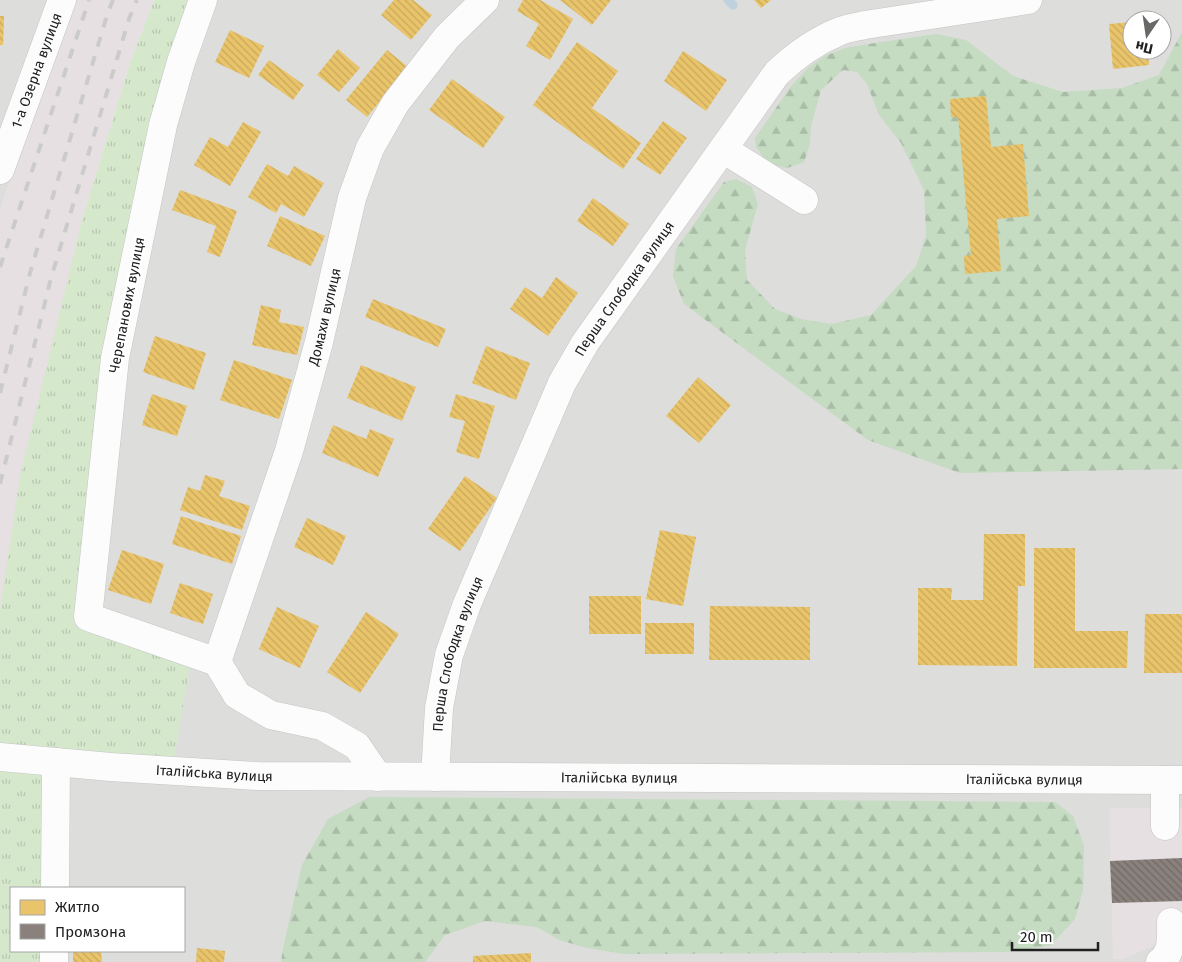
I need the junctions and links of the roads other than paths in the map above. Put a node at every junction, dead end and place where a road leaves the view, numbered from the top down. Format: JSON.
{"nodes":[{"id":1,"x":62,"y":0,"type":"edge"},
{"id":2,"x":203,"y":0,"type":"edge"},
{"id":3,"x":485,"y":0,"type":"edge"},
{"id":4,"x":1028,"y":0,"type":"edge"},
{"id":5,"x":723,"y":149,"type":"junction"},
{"id":6,"x":0,"y":170,"type":"edge"},
{"id":7,"x":804,"y":200,"type":"dead end"},
{"id":8,"x":217,"y":662,"type":"junction"},
{"id":9,"x":0,"y":757,"type":"edge"},
{"id":10,"x":56,"y":762,"type":"junction"},
{"id":11,"x":378,"y":776,"type":"junction"},
{"id":12,"x":436,"y":777,"type":"junction"},
{"id":13,"x":1174,"y":780,"type":"edge"},
{"id":14,"x":1165,"y":826,"type":"dead end"},
{"id":15,"x":55,"y":887,"type":"edge"},
{"id":16,"x":1171,"y":922,"type":"dead end"},
{"id":17,"x":1160,"y":962,"type":"edge"}],
"edges":[{"from":1,"to":6,"type":"street","name":"1-а Озерна вулиця"},
{"from":2,"to":8,"type":"street","name":"Черепанових вулиця"},
{"from":3,"to":8,"type":"street","name":"Домахи вулиця"},
{"from":4,"to":5,"type":"street","name":"Перша Слободка вулиця"},
{"from":5,"to":7,"type":"street"},
{"from":5,"to":12,"type":"street","name":"Перша Слободка вулиця"},
{"from":8,"to":11,"type":"street"},
{"from":9,"to":10,"type":"street","name":"Італійська вулиця"},
{"from":10,"to":11,"type":"street","name":"Італійська вулиця"},
{"from":10,"to":15,"type":"street"},
{"from":11,"to":12,"type":"street","name":"Італійська вулиця"},
{"from":12,"to":13,"type":"street","name":"Італійська вулиця"},
{"from":13,"to":14,"type":"street"},
{"from":16,"to":17,"type":"street"}]}
